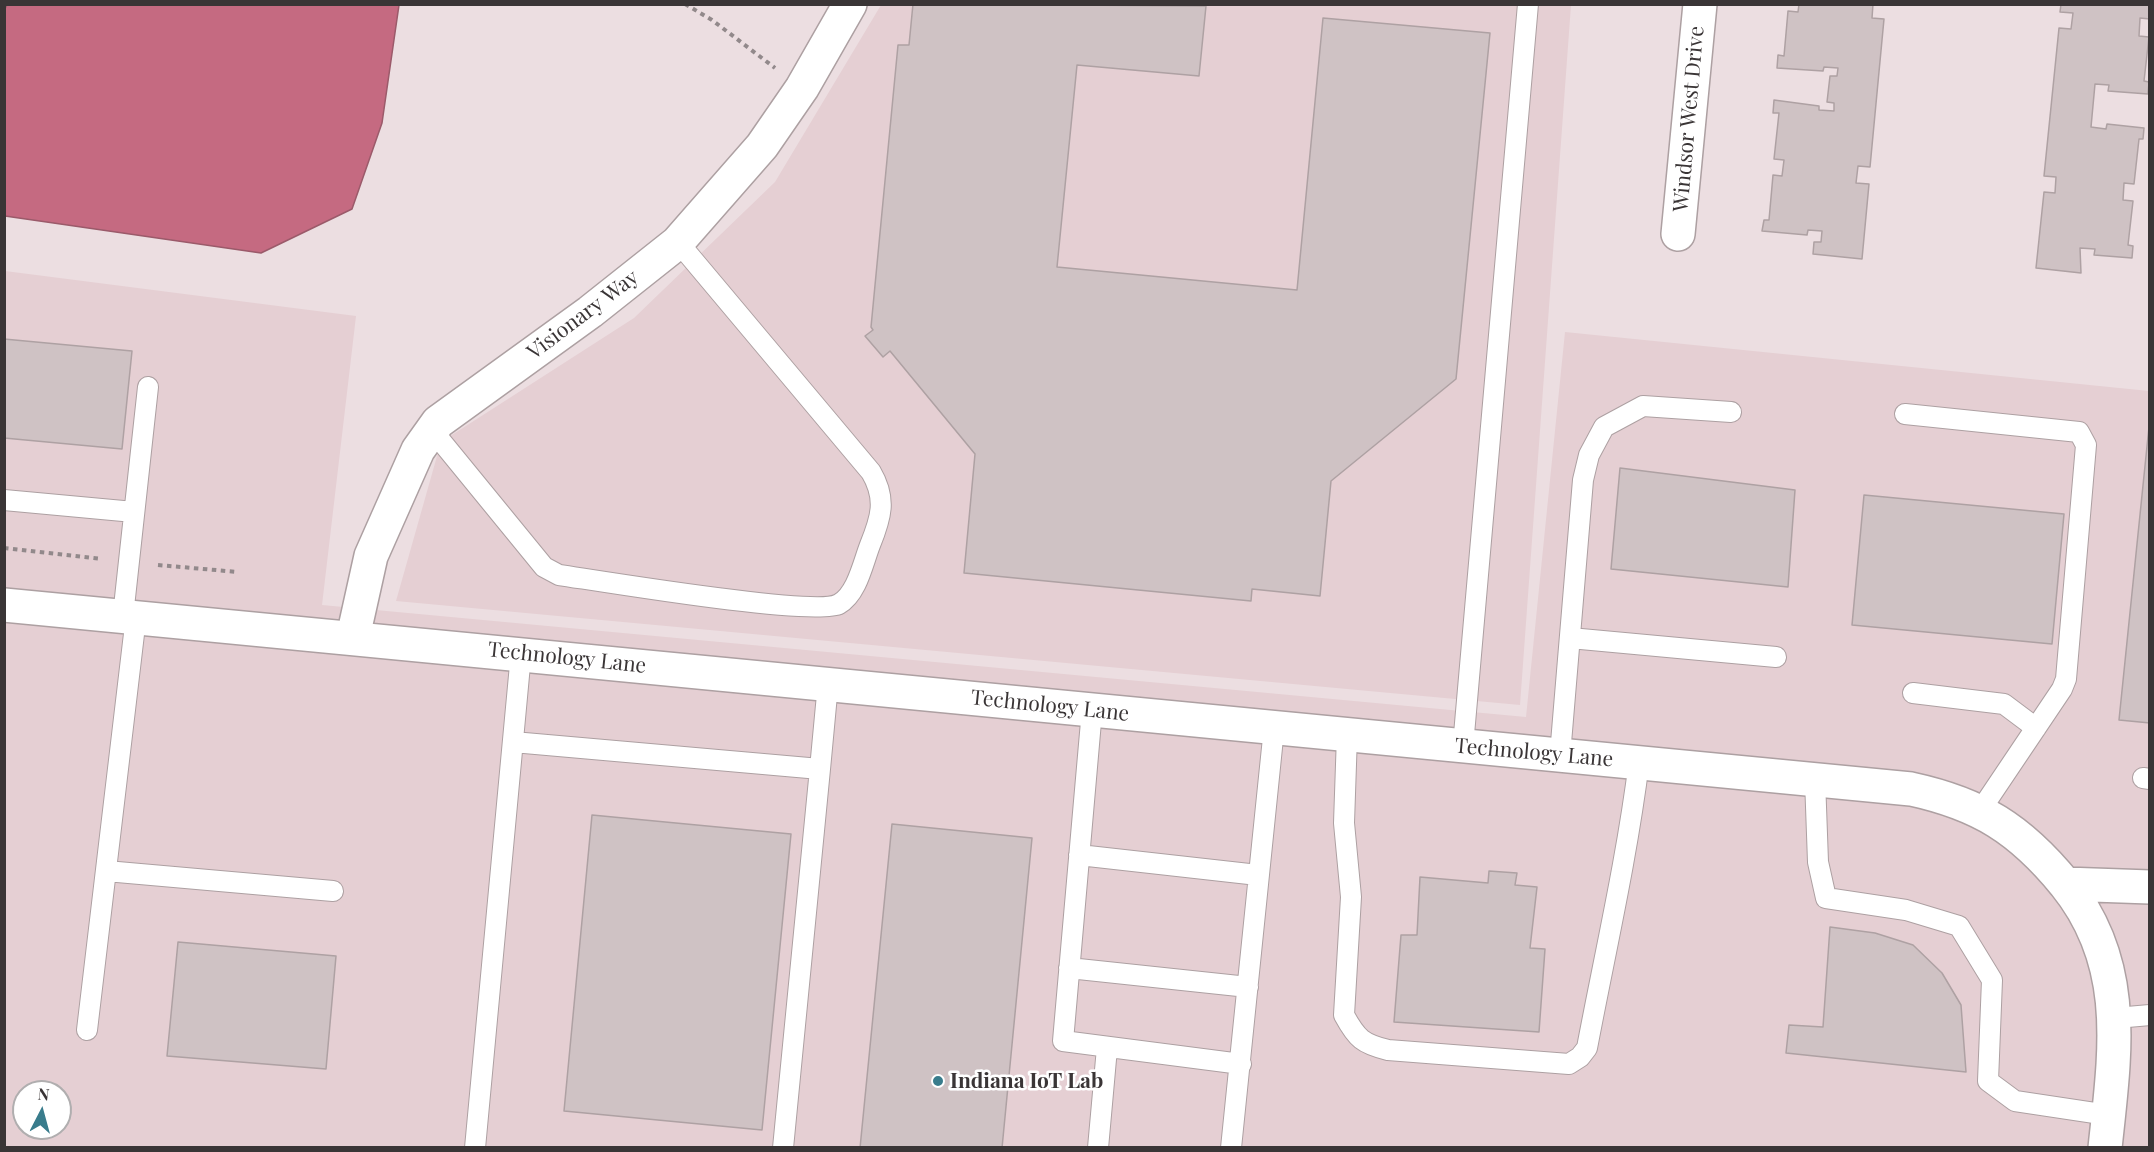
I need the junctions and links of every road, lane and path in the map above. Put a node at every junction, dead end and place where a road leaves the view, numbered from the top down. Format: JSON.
{"nodes":[{"id":1,"x":685,"y":4,"type":"edge"},
{"id":2,"x":850,"y":4,"type":"edge"},
{"id":3,"x":1528,"y":4,"type":"edge"},
{"id":4,"x":1700,"y":4,"type":"edge"},
{"id":5,"x":802,"y":88,"type":"junction"},
{"id":6,"x":1678,"y":234,"type":"dead end"},
{"id":7,"x":678,"y":242,"type":"junction"},
{"id":8,"x":148,"y":387,"type":"dead end"},
{"id":9,"x":1731,"y":412,"type":"dead end"},
{"id":10,"x":1905,"y":414,"type":"dead end"},
{"id":11,"x":432,"y":430,"type":"junction"},
{"id":12,"x":4,"y":500,"type":"edge"},
{"id":13,"x":134,"y":512,"type":"junction"},
{"id":14,"x":4,"y":605,"type":"edge"},
{"id":15,"x":130,"y":617,"type":"junction"},
{"id":16,"x":353,"y":638,"type":"junction"},
{"id":17,"x":1570,"y":638,"type":"junction"},
{"id":18,"x":521,"y":654,"type":"junction"},
{"id":19,"x":1776,"y":657,"type":"dead end"},
{"id":20,"x":828,"y":684,"type":"junction"},
{"id":21,"x":1912,"y":693,"type":"dead end"},
{"id":22,"x":1092,"y":710,"type":"junction"},
{"id":23,"x":1274,"y":728,"type":"junction"},
{"id":24,"x":2036,"y":728,"type":"junction"},
{"id":25,"x":1347,"y":735,"type":"junction"},
{"id":26,"x":513,"y":742,"type":"junction"},
{"id":27,"x":1463,"y":746,"type":"junction"},
{"id":28,"x":1560,"y":755,"type":"junction"},
{"id":29,"x":1639,"y":762,"type":"junction"},
{"id":30,"x":820,"y":769,"type":"junction"},
{"id":31,"x":1815,"y":778,"type":"junction"},
{"id":32,"x":1980,"y":811,"type":"junction"},
{"id":33,"x":1079,"y":855,"type":"junction"},
{"id":34,"x":106,"y":871,"type":"junction"},
{"id":35,"x":1258,"y":875,"type":"junction"},
{"id":36,"x":2065,"y":884,"type":"junction"},
{"id":37,"x":2150,"y":887,"type":"edge"},
{"id":38,"x":333,"y":891,"type":"dead end"},
{"id":39,"x":1069,"y":968,"type":"junction"},
{"id":40,"x":1248,"y":987,"type":"junction"},
{"id":41,"x":2150,"y":1016,"type":"edge"},
{"id":42,"x":2116,"y":1018,"type":"junction"},
{"id":43,"x":87,"y":1030,"type":"dead end"},
{"id":44,"x":1107,"y":1048,"type":"junction"},
{"id":45,"x":1241,"y":1064,"type":"junction"},
{"id":46,"x":2108,"y":1115,"type":"junction"},
{"id":47,"x":476,"y":1148,"type":"edge"},
{"id":48,"x":783,"y":1148,"type":"edge"},
{"id":49,"x":1098,"y":1148,"type":"edge"},
{"id":50,"x":1231,"y":1148,"type":"edge"},
{"id":51,"x":2105,"y":1148,"type":"edge"}],
"edges":[{"from":1,"to":5,"type":"path"},
{"from":2,"to":5,"type":"street","name":"Visionary Way"},
{"from":3,"to":27,"type":"lane"},
{"from":4,"to":6,"type":"street","name":"Windsor West Drive"},
{"from":5,"to":7,"type":"street","name":"Visionary Way"},
{"from":7,"to":11,"type":"street","name":"Visionary Way"},
{"from":7,"to":11,"type":"lane"},
{"from":8,"to":13,"type":"lane"},
{"from":9,"to":17,"type":"lane"},
{"from":10,"to":24,"type":"lane"},
{"from":11,"to":16,"type":"street","name":"Visionary Way"},
{"from":12,"to":13,"type":"lane"},
{"from":13,"to":15,"type":"lane"},
{"from":14,"to":15,"type":"street","name":"Technology Lane"},
{"from":15,"to":16,"type":"street","name":"Technology Lane"},
{"from":15,"to":34,"type":"lane"},
{"from":16,"to":18,"type":"street","name":"Technology Lane"},
{"from":17,"to":19,"type":"lane"},
{"from":17,"to":28,"type":"lane"},
{"from":18,"to":20,"type":"street","name":"Technology Lane"},
{"from":18,"to":26,"type":"lane"},
{"from":20,"to":22,"type":"street","name":"Technology Lane"},
{"from":20,"to":30,"type":"lane"},
{"from":21,"to":24,"type":"lane"},
{"from":22,"to":23,"type":"street","name":"Technology Lane"},
{"from":22,"to":33,"type":"lane"},
{"from":23,"to":25,"type":"street","name":"Technology Lane"},
{"from":23,"to":35,"type":"lane"},
{"from":24,"to":32,"type":"lane"},
{"from":25,"to":27,"type":"street","name":"Technology Lane"},
{"from":25,"to":29,"type":"lane"},
{"from":26,"to":30,"type":"lane"},
{"from":26,"to":47,"type":"lane"},
{"from":27,"to":28,"type":"street","name":"Technology Lane"},
{"from":28,"to":29,"type":"street","name":"Technology Lane"},
{"from":29,"to":31,"type":"street","name":"Technology Lane"},
{"from":30,"to":48,"type":"lane"},
{"from":31,"to":32,"type":"street","name":"Technology Lane"},
{"from":31,"to":46,"type":"lane"},
{"from":32,"to":36,"type":"street","name":"Technology Lane"},
{"from":33,"to":35,"type":"lane"},
{"from":33,"to":39,"type":"lane"},
{"from":34,"to":38,"type":"lane"},
{"from":34,"to":43,"type":"lane"},
{"from":35,"to":40,"type":"lane"},
{"from":36,"to":37,"type":"street"},
{"from":36,"to":42,"type":"street","name":"Technology Lane"},
{"from":39,"to":40,"type":"lane"},
{"from":39,"to":44,"type":"lane"},
{"from":40,"to":45,"type":"lane"},
{"from":41,"to":42,"type":"lane"},
{"from":42,"to":46,"type":"street","name":"Technology Lane"},
{"from":44,"to":45,"type":"lane"},
{"from":44,"to":49,"type":"lane"},
{"from":45,"to":50,"type":"lane"},
{"from":46,"to":51,"type":"street","name":"Technology Lane"}]}
